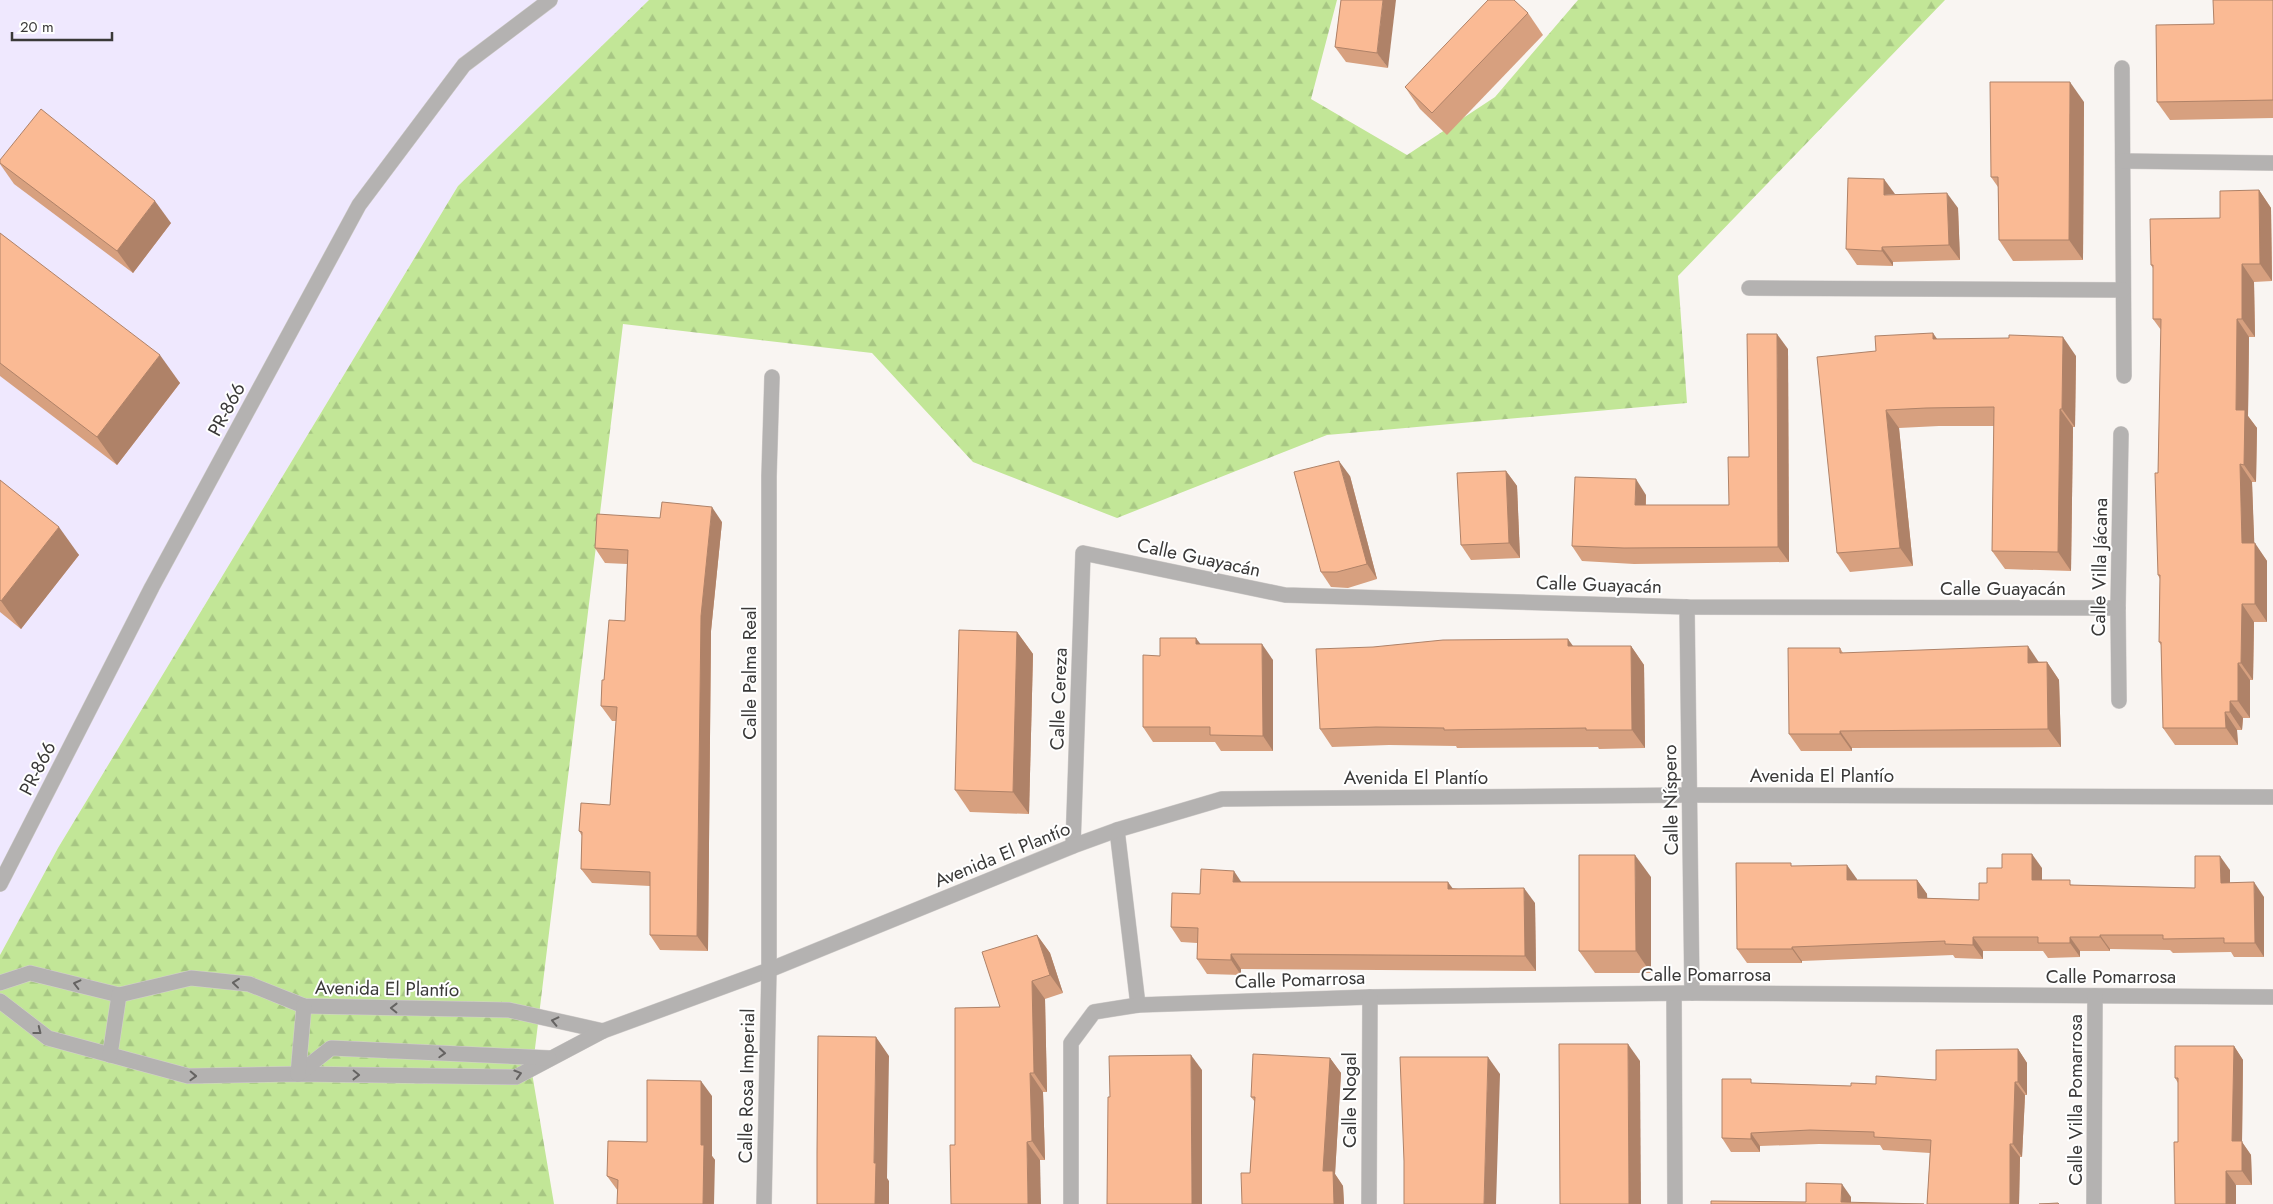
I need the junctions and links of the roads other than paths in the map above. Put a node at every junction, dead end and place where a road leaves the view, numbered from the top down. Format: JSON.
{"nodes":[{"id":1,"x":550,"y":0,"type":"edge"},
{"id":2,"x":2122,"y":68,"type":"dead end"},
{"id":3,"x":2123,"y":161,"type":"junction"},
{"id":4,"x":2273,"y":163,"type":"edge"},
{"id":5,"x":1749,"y":288,"type":"dead end"},
{"id":6,"x":2122,"y":290,"type":"junction"},
{"id":7,"x":2124,"y":376,"type":"dead end"},
{"id":8,"x":772,"y":377,"type":"dead end"},
{"id":9,"x":2121,"y":434,"type":"dead end"},
{"id":10,"x":1083,"y":553,"type":"joint"},
{"id":11,"x":1687,"y":607,"type":"junction"},
{"id":12,"x":2118,"y":608,"type":"junction"},
{"id":13,"x":2119,"y":701,"type":"dead end"},
{"id":14,"x":1690,"y":795,"type":"junction"},
{"id":15,"x":2273,"y":797,"type":"edge"},
{"id":16,"x":1117,"y":830,"type":"junction"},
{"id":17,"x":1074,"y":846,"type":"junction"},
{"id":18,"x":0,"y":884,"type":"edge"},
{"id":19,"x":769,"y":970,"type":"junction"},
{"id":20,"x":0,"y":983,"type":"edge"},
{"id":21,"x":1692,"y":993,"type":"junction"},
{"id":22,"x":1674,"y":994,"type":"junction"},
{"id":23,"x":120,"y":995,"type":"junction"},
{"id":24,"x":2096,"y":996,"type":"junction"},
{"id":25,"x":1370,"y":997,"type":"junction"},
{"id":26,"x":2273,"y":997,"type":"edge"},
{"id":27,"x":0,"y":1001,"type":"edge"},
{"id":28,"x":1138,"y":1005,"type":"junction"},
{"id":29,"x":304,"y":1006,"type":"junction"},
{"id":30,"x":603,"y":1031,"type":"junction"},
{"id":31,"x":110,"y":1055,"type":"junction"},
{"id":32,"x":552,"y":1058,"type":"junction"},
{"id":33,"x":298,"y":1074,"type":"junction"},
{"id":34,"x":764,"y":1204,"type":"edge"},
{"id":35,"x":1071,"y":1204,"type":"edge"},
{"id":36,"x":1369,"y":1204,"type":"edge"},
{"id":37,"x":1675,"y":1204,"type":"edge"},
{"id":38,"x":2094,"y":1204,"type":"edge"}],
"edges":[{"from":1,"to":18,"type":"street","name":"PR-866","number":"PR-866"},
{"from":2,"to":3,"type":"street"},
{"from":3,"to":4,"type":"street"},
{"from":3,"to":6,"type":"street"},
{"from":5,"to":6,"type":"street"},
{"from":6,"to":7,"type":"street"},
{"from":8,"to":19,"type":"street","name":"Calle Palma Real"},
{"from":9,"to":12,"type":"street","name":"Calle Villa Jácana"},
{"from":10,"to":11,"type":"street","name":"Calle Guayacán"},
{"from":10,"to":17,"type":"street","name":"Calle Cereza"},
{"from":11,"to":12,"type":"street","name":"Calle Guayacán"},
{"from":11,"to":14,"type":"street","name":"Calle Níspero"},
{"from":12,"to":13,"type":"street","name":"Calle Villa Jácana"},
{"from":14,"to":15,"type":"street","name":"Avenida El Plantío"},
{"from":14,"to":16,"type":"street","name":"Avenida El Plantío"},
{"from":14,"to":21,"type":"street","name":"Calle Níspero"},
{"from":16,"to":17,"type":"street","name":"Avenida El Plantío"},
{"from":16,"to":28,"type":"street"},
{"from":17,"to":19,"type":"street","name":"Avenida El Plantío"},
{"from":19,"to":30,"type":"street","name":"Avenida El Plantío"},
{"from":19,"to":34,"type":"street","name":"Calle Rosa Imperial"},
{"from":23,"to":20,"type":"street","name":"Avenida El Plantío","one_way":true},
{"from":21,"to":22,"type":"street","name":"Calle Pomarrosa"},
{"from":21,"to":24,"type":"street","name":"Calle Pomarrosa"},
{"from":22,"to":25,"type":"street","name":"Calle Pomarrosa"},
{"from":22,"to":37,"type":"street"},
{"from":29,"to":23,"type":"street","name":"Avenida El Plantío","one_way":true},
{"from":23,"to":31,"type":"street"},
{"from":24,"to":26,"type":"street","name":"Calle Pomarrosa"},
{"from":24,"to":38,"type":"street","name":"Calle Villa Pomarrosa"},
{"from":25,"to":28,"type":"street","name":"Calle Pomarrosa"},
{"from":25,"to":36,"type":"street","name":"Calle Nogal"},
{"from":27,"to":31,"type":"street","name":"Avenida El Plantío","one_way":true},
{"from":28,"to":35,"type":"street","name":"Calle Pomarrosa"},
{"from":30,"to":29,"type":"street","name":"Avenida El Plantío","one_way":true},
{"from":29,"to":33,"type":"street"},
{"from":30,"to":32,"type":"street","name":"Avenida El Plantío"},
{"from":31,"to":33,"type":"street","name":"Avenida El Plantío","one_way":true},
{"from":33,"to":32,"type":"street","name":"Avenida El Plantío","one_way":true},
{"from":33,"to":32,"type":"street","one_way":true}]}
